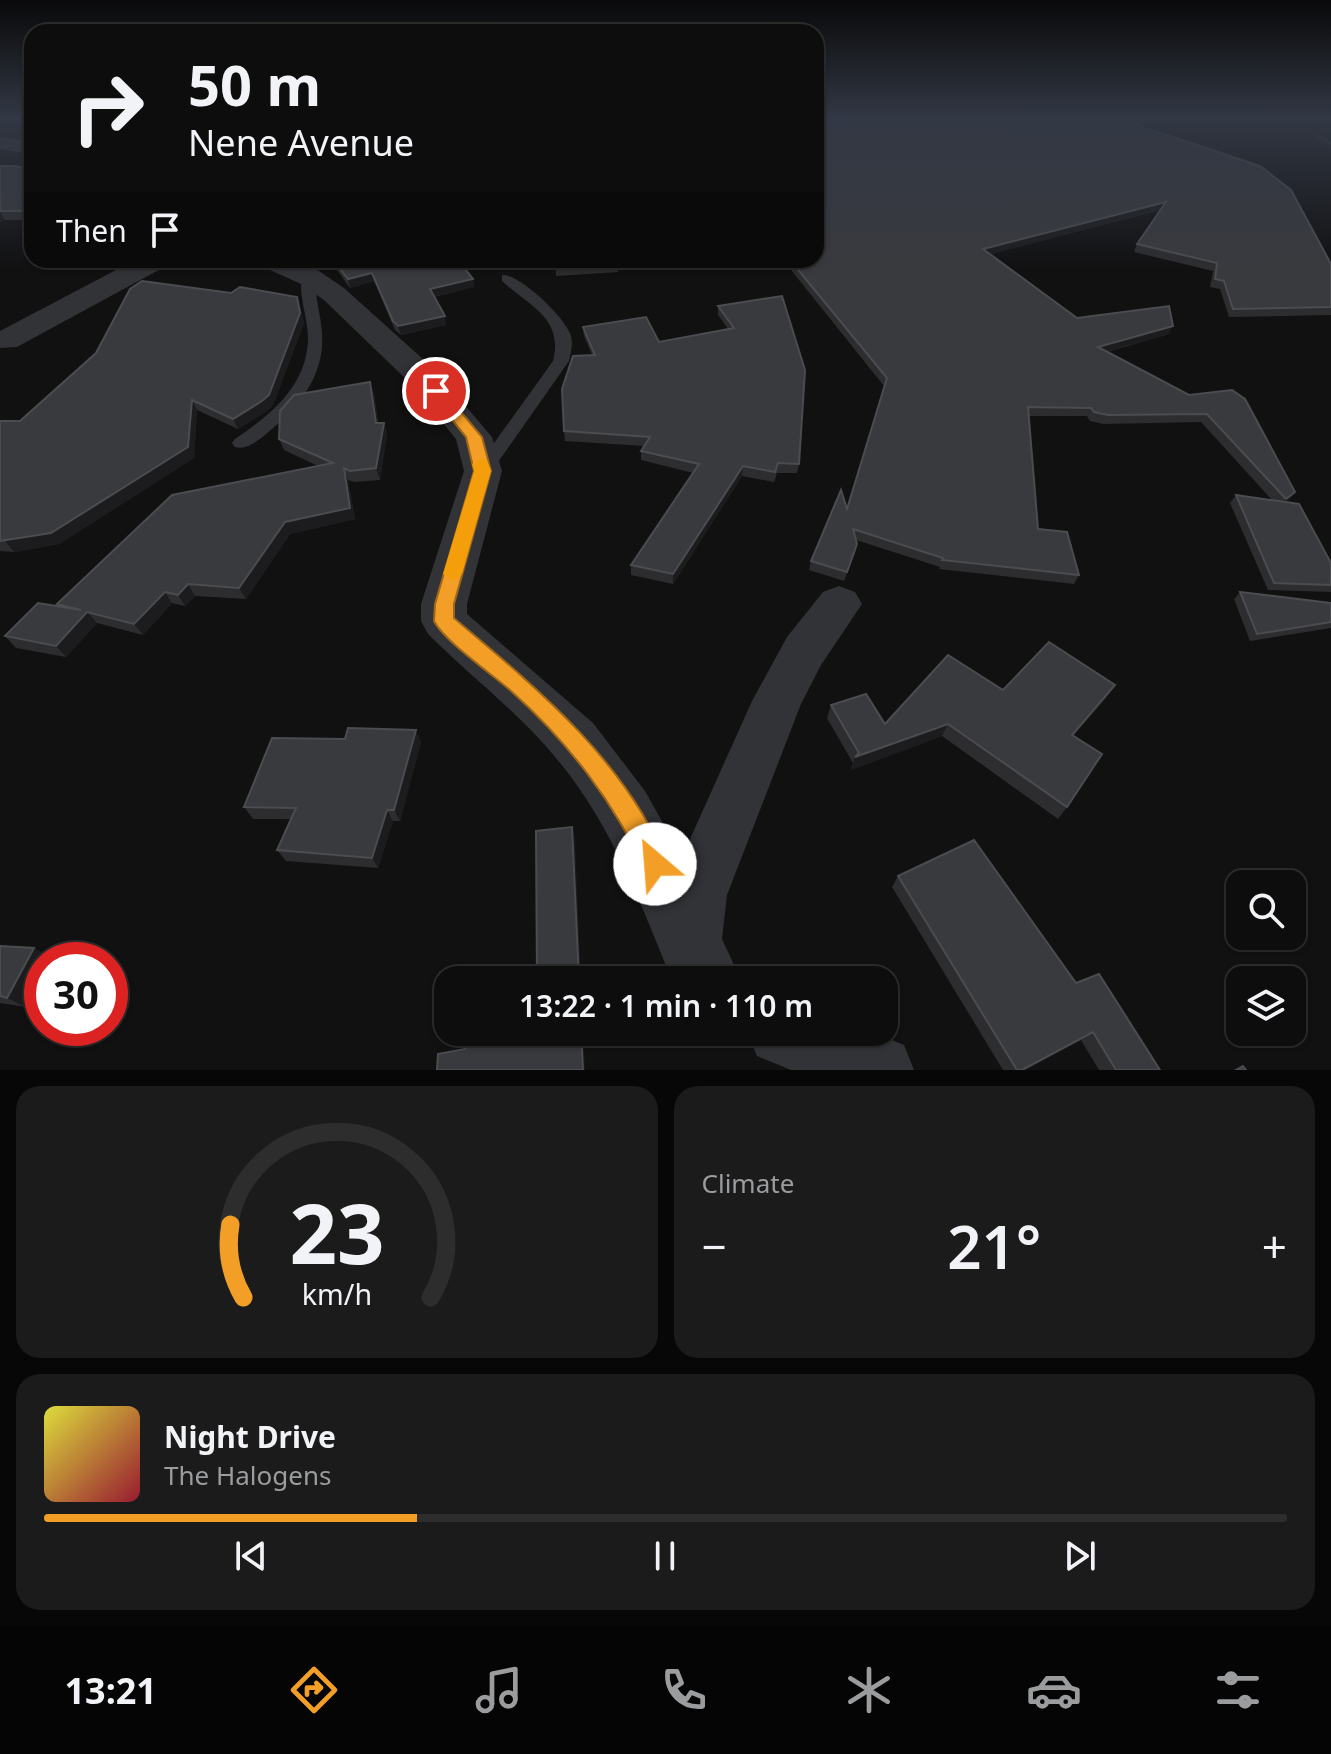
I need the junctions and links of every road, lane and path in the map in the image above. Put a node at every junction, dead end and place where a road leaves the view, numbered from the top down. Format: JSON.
{"nodes":[{"id":1,"x":141,"y":268,"type":"edge"},
{"id":2,"x":289,"y":268,"type":"edge"},
{"id":3,"x":309,"y":277,"type":"junction"},
{"id":4,"x":507,"y":278,"type":"dead end"},
{"id":5,"x":6,"y":340,"type":"dead end"},
{"id":6,"x":241,"y":443,"type":"dead end"},
{"id":7,"x":483,"y":471,"type":"junction"},
{"id":8,"x":839,"y":604,"type":"dead end"},
{"id":9,"x":699,"y":960,"type":"edge"},
{"id":10,"x":781,"y":1046,"type":"edge"},
{"id":11,"x":817,"y":1046,"type":"edge"},
{"id":12,"x":781,"y":1070,"type":"edge"},
{"id":13,"x":879,"y":1070,"type":"edge"}],
"edges":[{"from":1,"to":5,"type":"street"},
{"from":2,"to":3,"type":"street"},
{"from":3,"to":6,"type":"lane"},
{"from":3,"to":7,"type":"street"},
{"from":4,"to":7,"type":"lane"},
{"from":7,"to":9,"type":"street"},
{"from":8,"to":9,"type":"street"},
{"from":10,"to":12,"type":"street"},
{"from":11,"to":13,"type":"street"}]}
